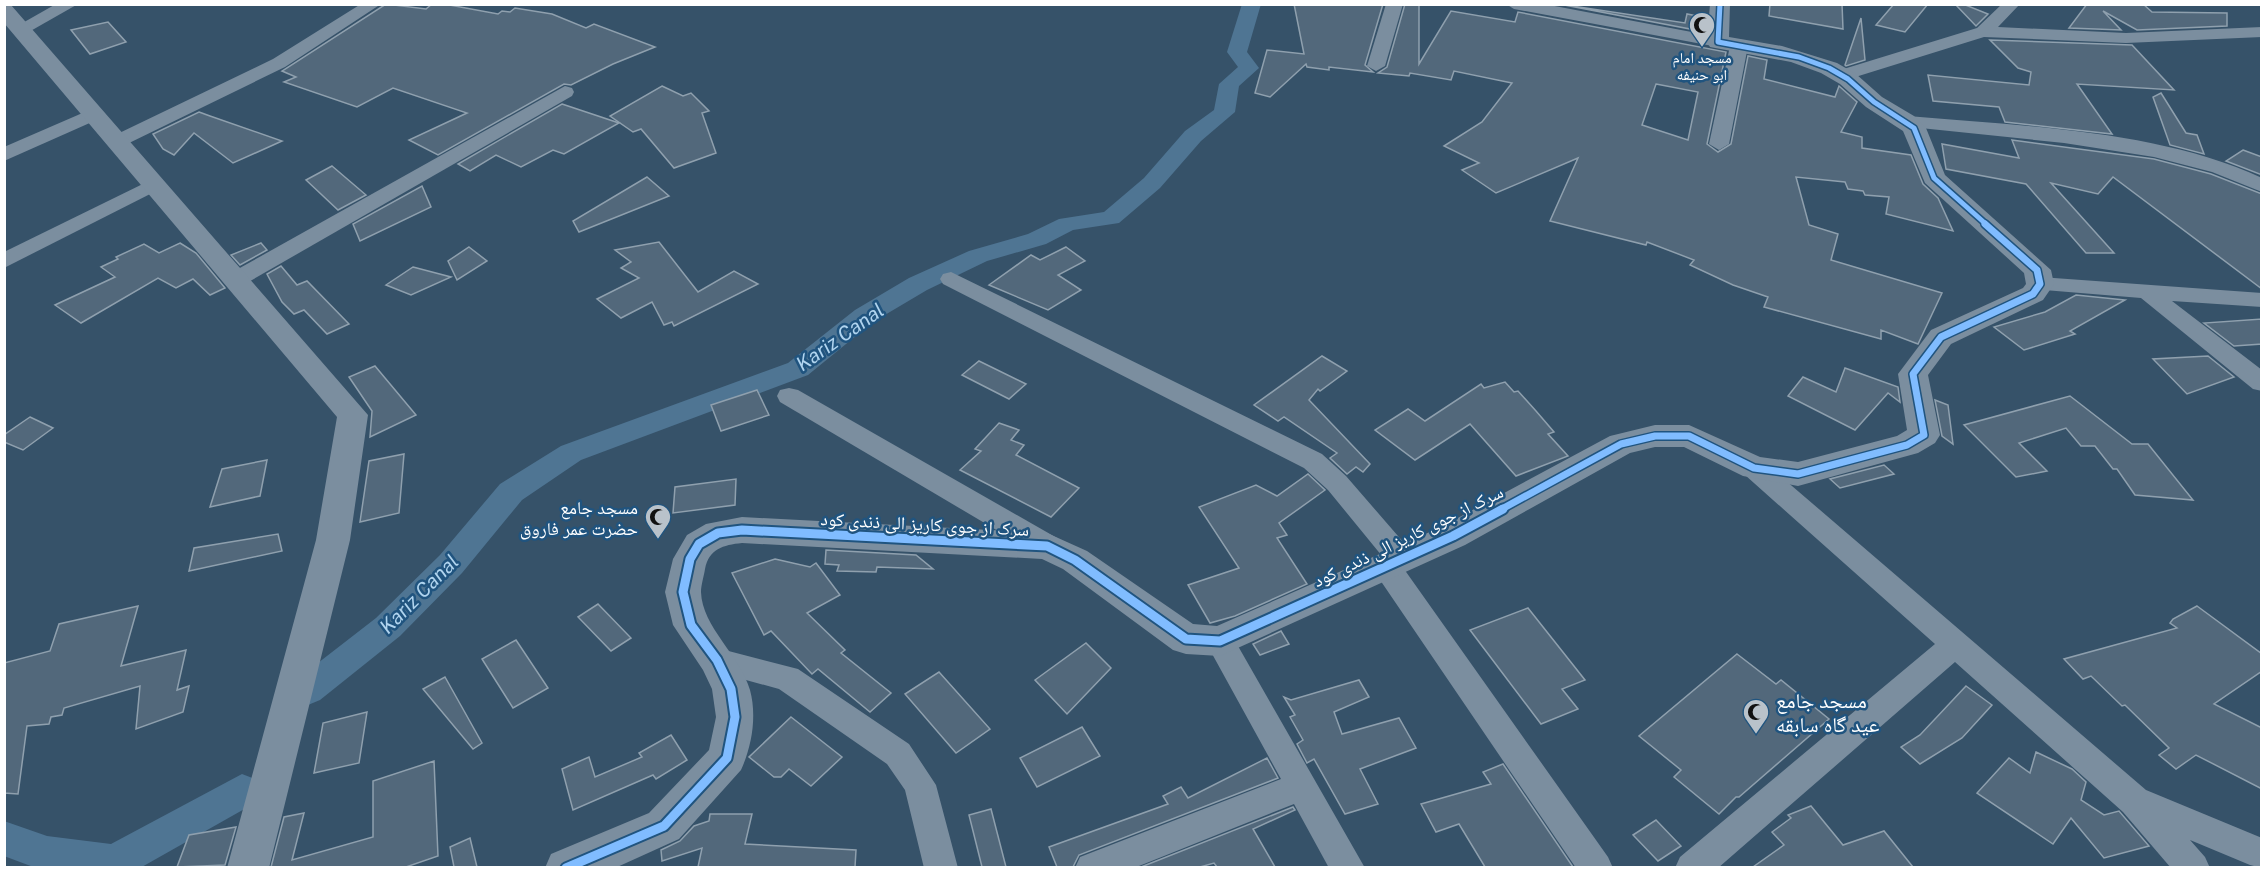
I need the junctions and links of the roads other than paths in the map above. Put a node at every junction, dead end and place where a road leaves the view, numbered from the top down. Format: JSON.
{"nodes":[{"id":1,"x":70,"y":4,"type":"edge"},
{"id":2,"x":373,"y":4,"type":"edge"},
{"id":3,"x":1395,"y":4,"type":"edge"},
{"id":4,"x":1514,"y":4,"type":"edge"},
{"id":5,"x":1720,"y":4,"type":"edge"},
{"id":6,"x":2013,"y":4,"type":"edge"},
{"id":7,"x":13,"y":19,"type":"edge"},
{"id":8,"x":1983,"y":32,"type":"junction"},
{"id":9,"x":2262,"y":32,"type":"edge"},
{"id":10,"x":1728,"y":44,"type":"junction"},
{"id":11,"x":1376,"y":66,"type":"dead end"},
{"id":12,"x":1843,"y":75,"type":"junction"},
{"id":13,"x":565,"y":92,"type":"dead end"},
{"id":14,"x":94,"y":114,"type":"junction"},
{"id":15,"x":1908,"y":122,"type":"junction"},
{"id":16,"x":118,"y":141,"type":"junction"},
{"id":17,"x":1719,"y":144,"type":"dead end"},
{"id":18,"x":4,"y":155,"type":"edge"},
{"id":19,"x":155,"y":184,"type":"junction"},
{"id":20,"x":2262,"y":186,"type":"edge"},
{"id":21,"x":4,"y":261,"type":"edge"},
{"id":22,"x":237,"y":279,"type":"junction"},
{"id":23,"x":951,"y":279,"type":"dead end"},
{"id":24,"x":2040,"y":284,"type":"junction"},
{"id":25,"x":2147,"y":292,"type":"junction"},
{"id":26,"x":2262,"y":300,"type":"edge"},
{"id":27,"x":2262,"y":383,"type":"edge"},
{"id":28,"x":789,"y":396,"type":"dead end"},
{"id":29,"x":1754,"y":468,"type":"junction"},
{"id":30,"x":1047,"y":546,"type":"junction"},
{"id":31,"x":1394,"y":562,"type":"junction"},
{"id":32,"x":1220,"y":641,"type":"junction"},
{"id":33,"x":1956,"y":644,"type":"junction"},
{"id":34,"x":717,"y":660,"type":"junction"},
{"id":35,"x":1302,"y":786,"type":"junction"},
{"id":36,"x":2135,"y":801,"type":"junction"},
{"id":37,"x":2262,"y":854,"type":"edge"},
{"id":38,"x":248,"y":867,"type":"edge"},
{"id":39,"x":566,"y":867,"type":"edge"},
{"id":40,"x":941,"y":867,"type":"edge"},
{"id":41,"x":1092,"y":867,"type":"edge"},
{"id":42,"x":1348,"y":867,"type":"edge"},
{"id":43,"x":1596,"y":867,"type":"edge"},
{"id":44,"x":1692,"y":867,"type":"edge"},
{"id":45,"x":2193,"y":867,"type":"edge"}],
"edges":[{"from":1,"to":7,"type":"street"},
{"from":2,"to":16,"type":"street"},
{"from":3,"to":11,"type":"street"},
{"from":4,"to":10,"type":"street"},
{"from":5,"to":10,"type":"street"},
{"from":6,"to":8,"type":"street"},
{"from":7,"to":14,"type":"street"},
{"from":8,"to":9,"type":"street"},
{"from":8,"to":12,"type":"street"},
{"from":10,"to":12,"type":"street"},
{"from":10,"to":17,"type":"street"},
{"from":12,"to":15,"type":"street"},
{"from":13,"to":22,"type":"street"},
{"from":14,"to":16,"type":"street"},
{"from":14,"to":18,"type":"street"},
{"from":15,"to":20,"type":"street"},
{"from":15,"to":24,"type":"street"},
{"from":16,"to":19,"type":"street"},
{"from":19,"to":21,"type":"street"},
{"from":19,"to":22,"type":"street"},
{"from":22,"to":38,"type":"street"},
{"from":23,"to":31,"type":"street"},
{"from":24,"to":25,"type":"street"},
{"from":24,"to":29,"type":"street","name":"سرک از جوی کاریز الی ذندی کود"},
{"from":25,"to":26,"type":"street"},
{"from":25,"to":27,"type":"street"},
{"from":28,"to":30,"type":"street"},
{"from":29,"to":31,"type":"street","name":"سرک از جوی کاریز الی ذندی کود"},
{"from":29,"to":33,"type":"street"},
{"from":30,"to":32,"type":"street","name":"سرک از جوی کاریز الی ذندی کود"},
{"from":30,"to":34,"type":"street","name":"سرک از جوی کاریز الی ذندی کود"},
{"from":31,"to":32,"type":"street","name":"سرک از جوی کاریز الی ذندی کود"},
{"from":31,"to":43,"type":"street"},
{"from":32,"to":35,"type":"street"},
{"from":33,"to":36,"type":"street"},
{"from":33,"to":44,"type":"street"},
{"from":34,"to":39,"type":"street","name":"سرک از جوی کاریز الی ذندی کود"},
{"from":34,"to":40,"type":"street"},
{"from":35,"to":41,"type":"street"},
{"from":35,"to":42,"type":"street"},
{"from":36,"to":37,"type":"street"},
{"from":36,"to":45,"type":"street"}]}
